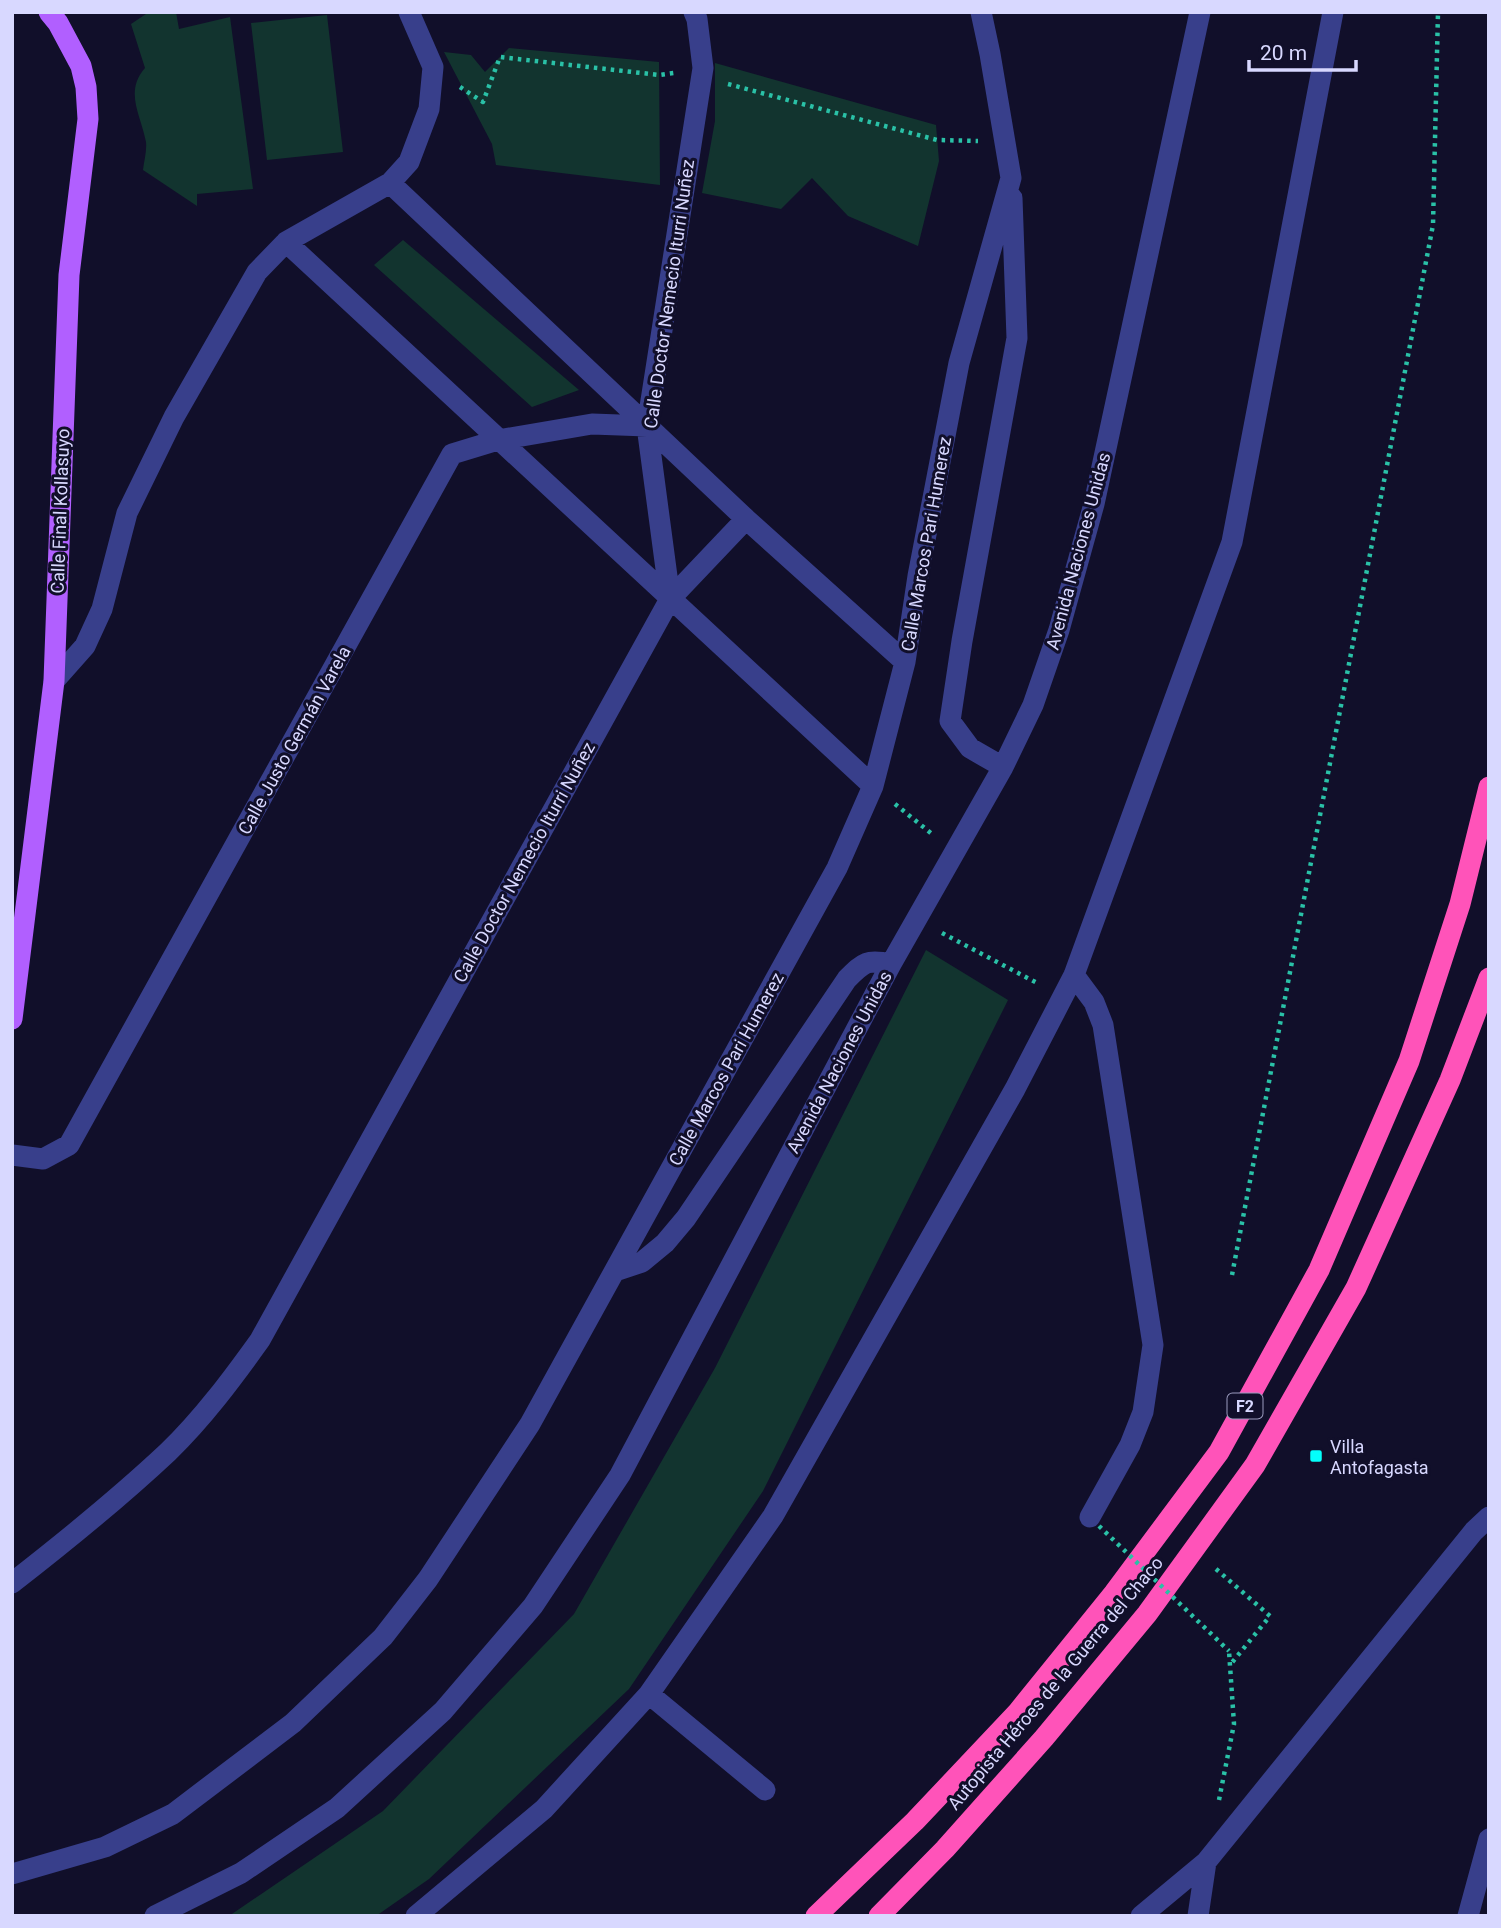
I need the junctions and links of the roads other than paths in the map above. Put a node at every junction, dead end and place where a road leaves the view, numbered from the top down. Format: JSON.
{"nodes":[{"id":1,"x":49,"y":12,"type":"edge"},
{"id":2,"x":409,"y":12,"type":"edge"},
{"id":3,"x":694,"y":12,"type":"edge"},
{"id":4,"x":981,"y":12,"type":"edge"},
{"id":5,"x":1200,"y":12,"type":"edge"},
{"id":6,"x":1333,"y":12,"type":"edge"},
{"id":7,"x":1011,"y":178,"type":"junction"},
{"id":8,"x":390,"y":183,"type":"junction"},
{"id":9,"x":286,"y":243,"type":"junction"},
{"id":10,"x":647,"y":426,"type":"junction"},
{"id":11,"x":498,"y":440,"type":"junction"},
{"id":12,"x":746,"y":519,"type":"junction"},
{"id":13,"x":670,"y":599,"type":"junction"},
{"id":14,"x":905,"y":662,"type":"junction"},
{"id":15,"x":54,"y":681,"type":"junction"},
{"id":16,"x":1003,"y":767,"type":"junction"},
{"id":17,"x":873,"y":786,"type":"junction"},
{"id":18,"x":1489,"y":787,"type":"edge"},
{"id":19,"x":891,"y":964,"type":"junction"},
{"id":20,"x":1074,"y":975,"type":"junction"},
{"id":21,"x":1489,"y":978,"type":"edge"},
{"id":22,"x":12,"y":1019,"type":"edge"},
{"id":23,"x":12,"y":1155,"type":"edge"},
{"id":24,"x":615,"y":1271,"type":"junction"},
{"id":25,"x":1489,"y":1517,"type":"edge"},
{"id":26,"x":1095,"y":1521,"type":"road end"},
{"id":27,"x":12,"y":1583,"type":"edge"},
{"id":28,"x":649,"y":1694,"type":"junction"},
{"id":29,"x":765,"y":1790,"type":"dead end"},
{"id":30,"x":1489,"y":1839,"type":"edge"},
{"id":31,"x":1206,"y":1862,"type":"junction"},
{"id":32,"x":12,"y":1874,"type":"edge"},
{"id":33,"x":155,"y":1916,"type":"edge"},
{"id":34,"x":416,"y":1916,"type":"edge"},
{"id":35,"x":816,"y":1916,"type":"edge"},
{"id":36,"x":879,"y":1916,"type":"edge"},
{"id":37,"x":1141,"y":1916,"type":"edge"},
{"id":38,"x":1198,"y":1916,"type":"edge"},
{"id":39,"x":1468,"y":1916,"type":"edge"}],
"edges":[{"from":1,"to":15,"type":"main road","name":"Calle Final Kollasuyo"},
{"from":2,"to":8,"type":"street"},
{"from":3,"to":10,"type":"street","name":"Calle Doctor Nemecio Iturri Nuñez"},
{"from":4,"to":7,"type":"street","name":"Calle Marcos Pari Humerez"},
{"from":5,"to":16,"type":"street","name":"Avenida Naciones Unidas"},
{"from":6,"to":20,"type":"street"},
{"from":7,"to":14,"type":"street","name":"Calle Marcos Pari Humerez"},
{"from":7,"to":16,"type":"street"},
{"from":8,"to":9,"type":"street"},
{"from":8,"to":10,"type":"street"},
{"from":9,"to":11,"type":"street"},
{"from":9,"to":15,"type":"street"},
{"from":10,"to":11,"type":"street","name":"Calle Justo Germán Varela"},
{"from":10,"to":12,"type":"street"},
{"from":10,"to":13,"type":"street","name":"Calle Doctor Nemecio Iturri Nuñez"},
{"from":11,"to":13,"type":"street"},
{"from":11,"to":23,"type":"street","name":"Calle Justo Germán Varela"},
{"from":12,"to":13,"type":"street"},
{"from":12,"to":14,"type":"street"},
{"from":13,"to":17,"type":"street"},
{"from":13,"to":27,"type":"street","name":"Calle Doctor Nemecio Iturri Nuñez"},
{"from":14,"to":17,"type":"street","name":"Calle Marcos Pari Humerez"},
{"from":15,"to":22,"type":"main road","name":"Calle Final Kollasuyo"},
{"from":16,"to":19,"type":"street","name":"Avenida Naciones Unidas"},
{"from":17,"to":24,"type":"street","name":"Calle Marcos Pari Humerez"},
{"from":18,"to":35,"type":"highway","name":"Autopista Héroes de la Guerra del Chaco","number":"F2"},
{"from":19,"to":24,"type":"street"},
{"from":19,"to":33,"type":"street","name":"Avenida Naciones Unidas"},
{"from":20,"to":26,"type":"street"},
{"from":20,"to":28,"type":"street"},
{"from":21,"to":36,"type":"highway","name":"Autopista Héroes de la Guerra del Chaco","number":"F2"},
{"from":24,"to":32,"type":"street","name":"Calle Marcos Pari Humerez"},
{"from":25,"to":31,"type":"street"},
{"from":28,"to":29,"type":"street"},
{"from":28,"to":34,"type":"street"},
{"from":30,"to":39,"type":"street"},
{"from":31,"to":37,"type":"street"},
{"from":31,"to":38,"type":"street"}]}
